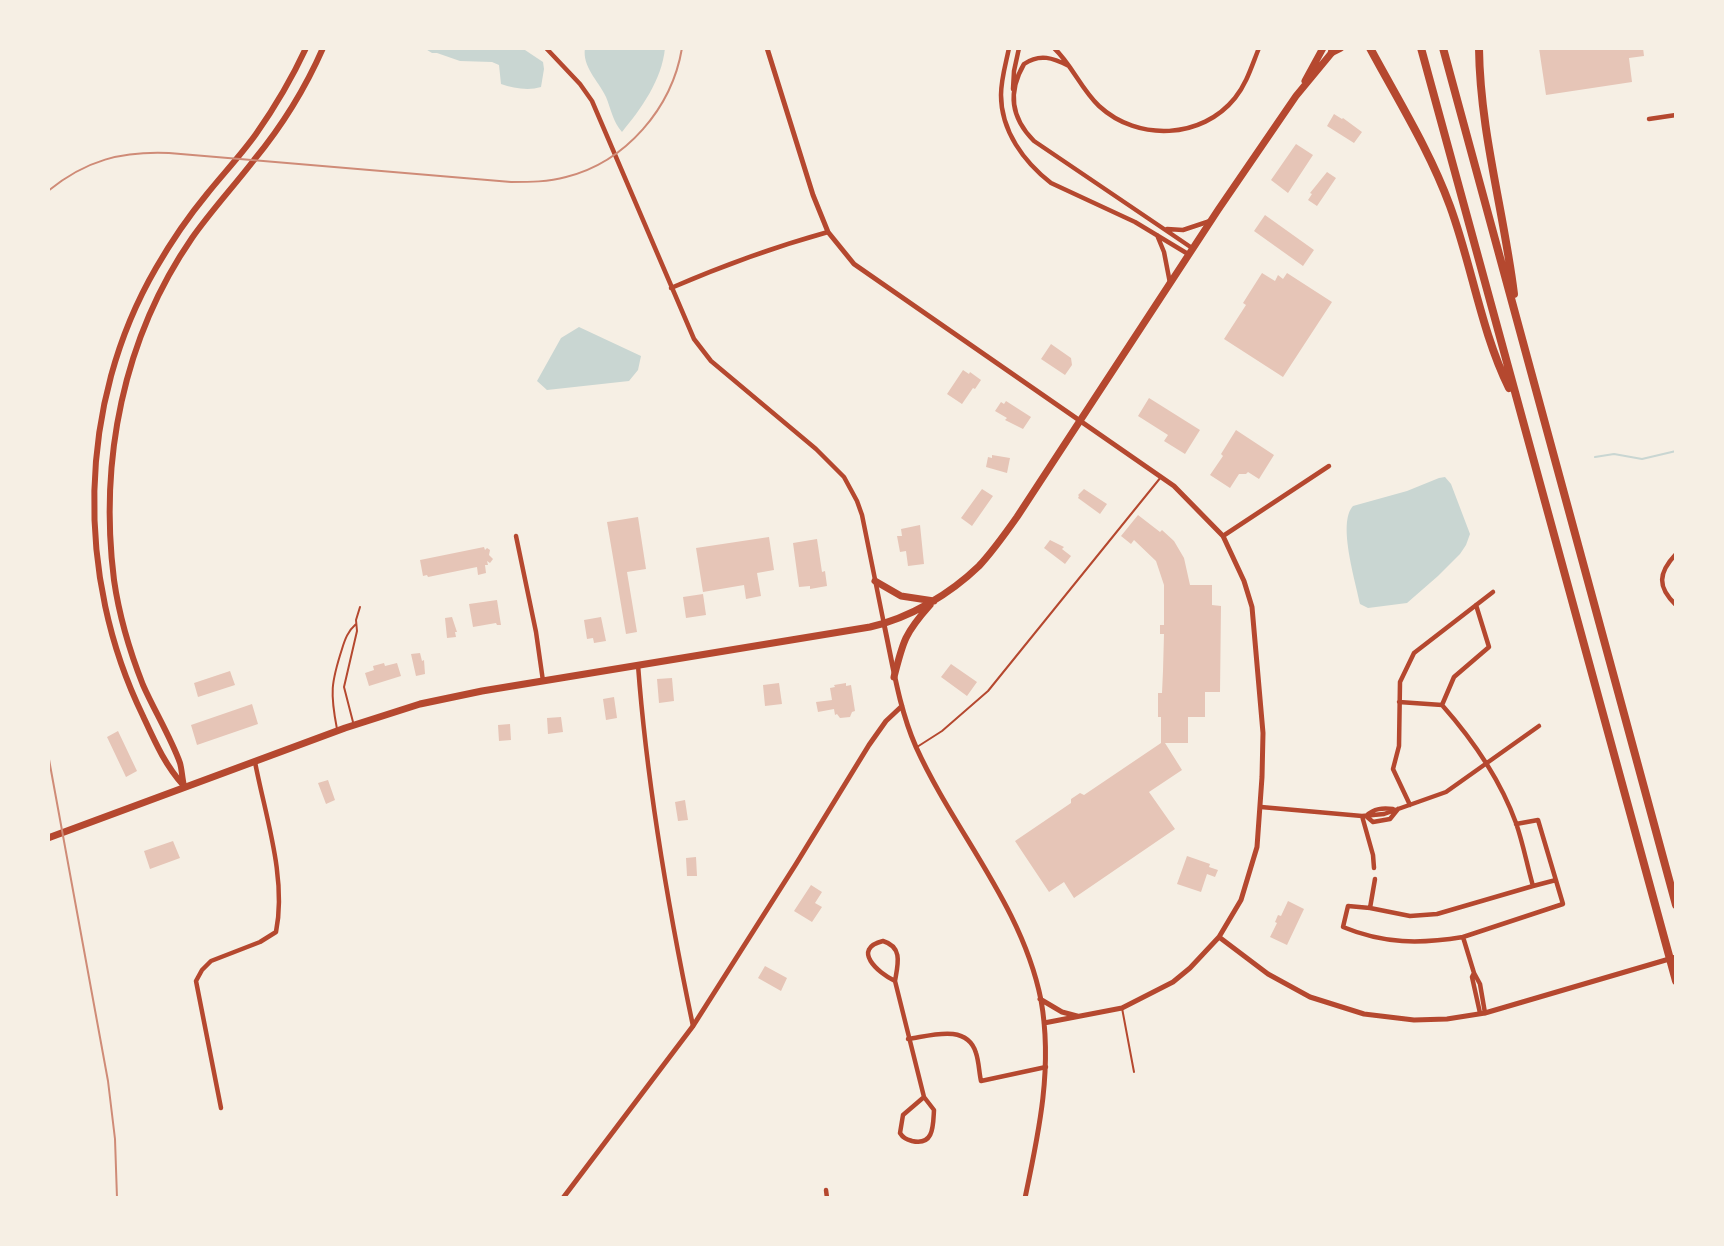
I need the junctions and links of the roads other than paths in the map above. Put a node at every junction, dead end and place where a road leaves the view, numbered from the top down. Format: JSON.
{"nodes":[{"id":1,"x":306,"y":48,"type":"edge"},
{"id":2,"x":323,"y":48,"type":"edge"},
{"id":3,"x":546,"y":48,"type":"edge"},
{"id":4,"x":767,"y":48,"type":"edge"},
{"id":5,"x":1009,"y":48,"type":"edge"},
{"id":6,"x":1020,"y":48,"type":"edge"},
{"id":7,"x":1054,"y":48,"type":"edge"},
{"id":8,"x":1061,"y":48,"type":"edge"},
{"id":9,"x":1259,"y":48,"type":"edge"},
{"id":10,"x":1323,"y":48,"type":"edge"},
{"id":11,"x":1363,"y":48,"type":"edge"},
{"id":12,"x":1421,"y":48,"type":"edge"},
{"id":13,"x":1443,"y":48,"type":"edge"},
{"id":14,"x":1479,"y":48,"type":"edge"},
{"id":15,"x":1336,"y":50,"type":"edge"},
{"id":16,"x":1371,"y":50,"type":"edge"},
{"id":17,"x":1063,"y":57,"type":"junction"},
{"id":18,"x":1069,"y":66,"type":"junction"},
{"id":19,"x":1013,"y":94,"type":"junction"},
{"id":20,"x":1296,"y":96,"type":"junction"},
{"id":21,"x":1676,"y":115,"type":"edge"},
{"id":22,"x":1649,"y":119,"type":"dead end"},
{"id":23,"x":1211,"y":220,"type":"junction"},
{"id":24,"x":1161,"y":227,"type":"junction"},
{"id":25,"x":828,"y":232,"type":"junction"},
{"id":26,"x":1157,"y":235,"type":"junction"},
{"id":27,"x":1190,"y":251,"type":"junction"},
{"id":28,"x":1170,"y":283,"type":"junction"},
{"id":29,"x":671,"y":288,"type":"junction"},
{"id":30,"x":1517,"y":323,"type":"junction"},
{"id":31,"x":1517,"y":403,"type":"junction"},
{"id":32,"x":1080,"y":420,"type":"junction"},
{"id":33,"x":1329,"y":466,"type":"dead end"},
{"id":34,"x":1161,"y":477,"type":"junction"},
{"id":35,"x":516,"y":536,"type":"dead end"},
{"id":36,"x":1223,"y":536,"type":"junction"},
{"id":37,"x":1676,"y":554,"type":"edge"},
{"id":38,"x":875,"y":580,"type":"junction"},
{"id":39,"x":1492,"y":592,"type":"dead end"},
{"id":40,"x":934,"y":601,"type":"junction"},
{"id":41,"x":1476,"y":605,"type":"junction"},
{"id":42,"x":1676,"y":605,"type":"edge"},
{"id":43,"x":360,"y":607,"type":"dead end"},
{"id":44,"x":356,"y":624,"type":"junction"},
{"id":45,"x":884,"y":624,"type":"junction"},
{"id":46,"x":638,"y":664,"type":"junction"},
{"id":47,"x":894,"y":676,"type":"junction"},
{"id":48,"x":543,"y":681,"type":"junction"},
{"id":49,"x":1399,"y":702,"type":"junction"},
{"id":50,"x":1442,"y":705,"type":"junction"},
{"id":51,"x":902,"y":706,"type":"junction"},
{"id":52,"x":354,"y":725,"type":"junction"},
{"id":53,"x":1539,"y":726,"type":"dead end"},
{"id":54,"x":338,"y":730,"type":"junction"},
{"id":55,"x":917,"y":748,"type":"junction"},
{"id":56,"x":254,"y":761,"type":"junction"},
{"id":57,"x":1486,"y":763,"type":"junction"},
{"id":58,"x":184,"y":786,"type":"junction"},
{"id":59,"x":1410,"y":805,"type":"junction"},
{"id":60,"x":1261,"y":807,"type":"junction"},
{"id":61,"x":1398,"y":809,"type":"junction"},
{"id":62,"x":1378,"y":812,"type":"junction"},
{"id":63,"x":1364,"y":816,"type":"junction"},
{"id":64,"x":1379,"y":821,"type":"junction"},
{"id":65,"x":1516,"y":824,"type":"junction"},
{"id":66,"x":48,"y":838,"type":"edge"},
{"id":67,"x":1374,"y":868,"type":"dead end"},
{"id":68,"x":1375,"y":879,"type":"dead end"},
{"id":69,"x":1556,"y":880,"type":"junction"},
{"id":70,"x":1533,"y":886,"type":"junction"},
{"id":71,"x":1676,"y":905,"type":"edge"},
{"id":72,"x":1370,"y":908,"type":"junction"},
{"id":73,"x":1219,"y":937,"type":"junction"},
{"id":74,"x":1463,"y":937,"type":"junction"},
{"id":75,"x":1676,"y":957,"type":"edge"},
{"id":76,"x":895,"y":981,"type":"junction"},
{"id":77,"x":1676,"y":981,"type":"edge"},
{"id":78,"x":1040,"y":999,"type":"junction"},
{"id":79,"x":1122,"y":1008,"type":"junction"},
{"id":80,"x":1482,"y":1013,"type":"junction"},
{"id":81,"x":1082,"y":1017,"type":"junction"},
{"id":82,"x":1044,"y":1023,"type":"junction"},
{"id":83,"x":693,"y":1026,"type":"junction"},
{"id":84,"x":908,"y":1039,"type":"junction"},
{"id":85,"x":1046,"y":1067,"type":"junction"},
{"id":86,"x":1134,"y":1072,"type":"dead end"},
{"id":87,"x":924,"y":1097,"type":"junction"},
{"id":88,"x":221,"y":1108,"type":"dead end"},
{"id":89,"x":826,"y":1190,"type":"dead end"},
{"id":90,"x":563,"y":1198,"type":"edge"},
{"id":91,"x":827,"y":1198,"type":"edge"},
{"id":92,"x":1025,"y":1198,"type":"edge"}],
"edges":[{"from":1,"to":58,"type":"main road"},
{"from":2,"to":58,"type":"main road"},
{"from":3,"to":29,"type":"street"},
{"from":4,"to":25,"type":"street"},
{"from":5,"to":26,"type":"street"},
{"from":6,"to":19,"type":"street"},
{"from":7,"to":17,"type":"street"},
{"from":8,"to":17,"type":"street"},
{"from":9,"to":18,"type":"street"},
{"from":10,"to":20,"type":"main road"},
{"from":11,"to":16,"type":"highway"},
{"from":12,"to":31,"type":"highway"},
{"from":13,"to":30,"type":"highway"},
{"from":14,"to":30,"type":"highway"},
{"from":15,"to":20,"type":"main road"},
{"from":16,"to":31,"type":"highway"},
{"from":17,"to":18,"type":"street"},
{"from":18,"to":19,"type":"street"},
{"from":19,"to":24,"type":"street"},
{"from":20,"to":23,"type":"main road"},
{"from":21,"to":22,"type":"street"},
{"from":23,"to":24,"type":"street"},
{"from":23,"to":27,"type":"main road"},
{"from":24,"to":27,"type":"street"},
{"from":25,"to":29,"type":"street"},
{"from":25,"to":32,"type":"street"},
{"from":26,"to":27,"type":"street"},
{"from":26,"to":28,"type":"street"},
{"from":27,"to":28,"type":"main road"},
{"from":28,"to":32,"type":"main road"},
{"from":29,"to":38,"type":"street"},
{"from":30,"to":71,"type":"highway"},
{"from":31,"to":77,"type":"highway"},
{"from":32,"to":34,"type":"street"},
{"from":32,"to":40,"type":"main road"},
{"from":33,"to":36,"type":"street"},
{"from":34,"to":36,"type":"street"},
{"from":34,"to":55,"type":"lane"},
{"from":35,"to":48,"type":"street"},
{"from":36,"to":60,"type":"street"},
{"from":37,"to":42,"type":"street"},
{"from":38,"to":40,"type":"main road"},
{"from":38,"to":45,"type":"street"},
{"from":39,"to":41,"type":"street"},
{"from":40,"to":45,"type":"main road"},
{"from":40,"to":47,"type":"main road"},
{"from":41,"to":49,"type":"street"},
{"from":41,"to":50,"type":"street"},
{"from":43,"to":44,"type":"lane"},
{"from":44,"to":52,"type":"lane"},
{"from":44,"to":54,"type":"lane"},
{"from":45,"to":46,"type":"main road"},
{"from":45,"to":47,"type":"street"},
{"from":46,"to":48,"type":"main road"},
{"from":46,"to":83,"type":"street"},
{"from":47,"to":51,"type":"street"},
{"from":48,"to":52,"type":"main road"},
{"from":49,"to":50,"type":"street"},
{"from":49,"to":59,"type":"street"},
{"from":50,"to":57,"type":"street"},
{"from":51,"to":55,"type":"street"},
{"from":51,"to":83,"type":"street"},
{"from":52,"to":54,"type":"main road"},
{"from":53,"to":57,"type":"street"},
{"from":54,"to":56,"type":"main road"},
{"from":55,"to":78,"type":"street"},
{"from":56,"to":58,"type":"main road"},
{"from":56,"to":88,"type":"street"},
{"from":57,"to":59,"type":"street"},
{"from":57,"to":65,"type":"street"},
{"from":58,"to":66,"type":"main road"},
{"from":59,"to":61,"type":"street"},
{"from":60,"to":63,"type":"street"},
{"from":60,"to":73,"type":"street"},
{"from":61,"to":62,"type":"street"},
{"from":61,"to":64,"type":"street"},
{"from":62,"to":63,"type":"street"},
{"from":62,"to":64,"type":"street"},
{"from":63,"to":64,"type":"street"},
{"from":63,"to":67,"type":"street"},
{"from":65,"to":69,"type":"street"},
{"from":65,"to":70,"type":"street"},
{"from":68,"to":72,"type":"street"},
{"from":69,"to":70,"type":"street"},
{"from":69,"to":74,"type":"street"},
{"from":70,"to":72,"type":"street"},
{"from":72,"to":74,"type":"street"},
{"from":73,"to":79,"type":"street"},
{"from":73,"to":80,"type":"street"},
{"from":74,"to":80,"type":"street"},
{"from":75,"to":80,"type":"street"},
{"from":76,"to":76,"type":"street"},
{"from":76,"to":84,"type":"street"},
{"from":78,"to":81,"type":"street"},
{"from":78,"to":82,"type":"street"},
{"from":79,"to":81,"type":"street"},
{"from":79,"to":86,"type":"lane"},
{"from":81,"to":82,"type":"street"},
{"from":82,"to":85,"type":"street"},
{"from":83,"to":90,"type":"street"},
{"from":84,"to":85,"type":"street"},
{"from":84,"to":87,"type":"street"},
{"from":85,"to":92,"type":"street"},
{"from":87,"to":87,"type":"street"},
{"from":89,"to":91,"type":"street"}]}
